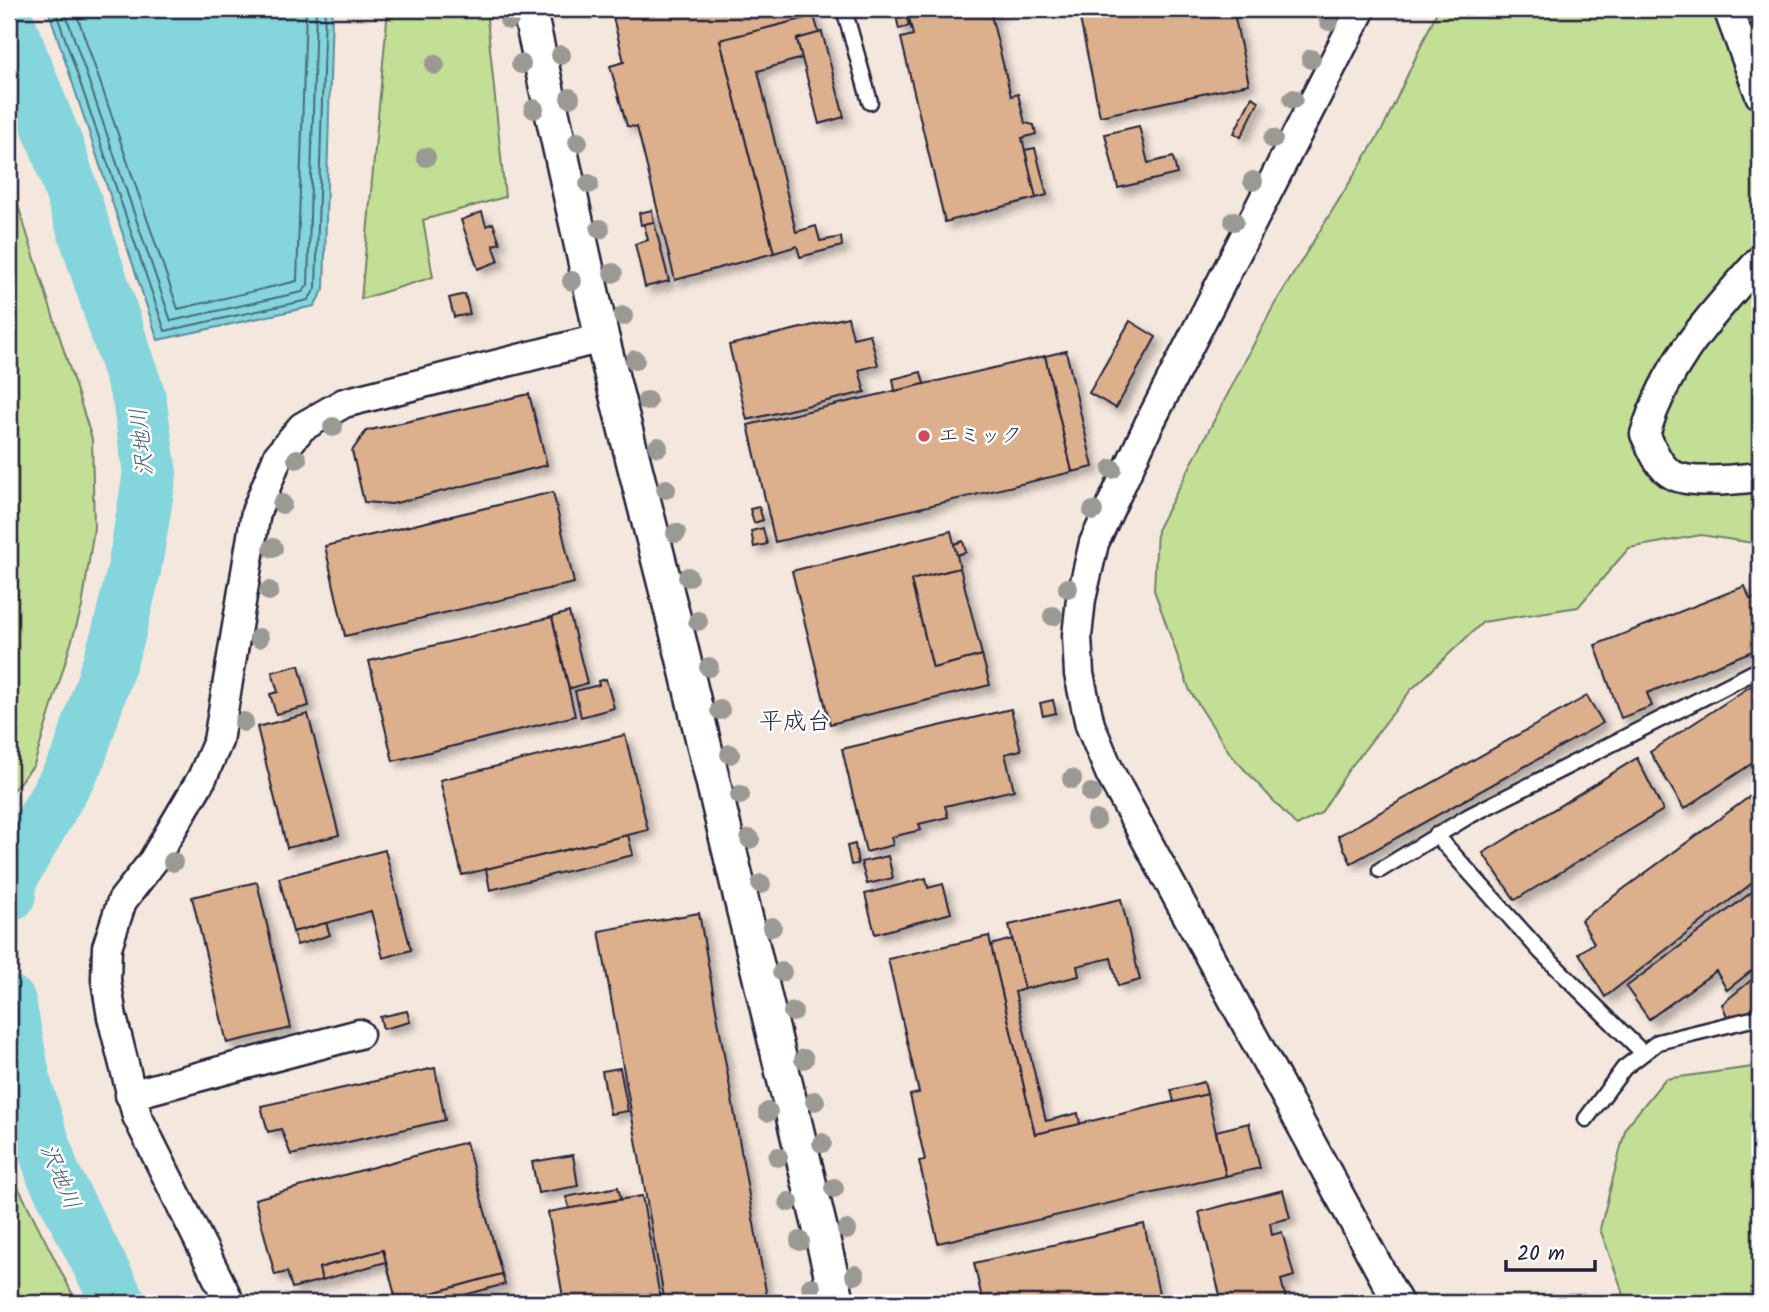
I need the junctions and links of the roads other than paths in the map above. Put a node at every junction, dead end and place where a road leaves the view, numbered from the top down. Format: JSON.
{"nodes":[{"id":1,"x":529,"y":9,"type":"edge"},
{"id":2,"x":844,"y":9,"type":"edge"},
{"id":3,"x":1361,"y":9,"type":"edge"},
{"id":4,"x":1728,"y":9,"type":"edge"},
{"id":5,"x":1760,"y":95,"type":"edge"},
{"id":6,"x":870,"y":102,"type":"dead end"},
{"id":7,"x":1760,"y":260,"type":"edge"},
{"id":8,"x":602,"y":338,"type":"junction"},
{"id":9,"x":1760,"y":477,"type":"edge"},
{"id":10,"x":1760,"y":669,"type":"edge"},
{"id":11,"x":1436,"y":835,"type":"junction"},
{"id":12,"x":1380,"y":870,"type":"dead end"},
{"id":13,"x":1760,"y":1017,"type":"edge"},
{"id":14,"x":359,"y":1034,"type":"dead end"},
{"id":15,"x":1643,"y":1053,"type":"junction"},
{"id":16,"x":130,"y":1095,"type":"junction"},
{"id":17,"x":1586,"y":1119,"type":"dead end"},
{"id":18,"x":230,"y":1303,"type":"edge"},
{"id":19,"x":838,"y":1303,"type":"edge"},
{"id":20,"x":1398,"y":1303,"type":"edge"}],
"edges":[{"from":1,"to":8,"type":"street"},
{"from":2,"to":6,"type":"lane"},
{"from":3,"to":20,"type":"street"},
{"from":4,"to":5,"type":"street"},
{"from":7,"to":9,"type":"street"},
{"from":8,"to":16,"type":"street"},
{"from":8,"to":19,"type":"street"},
{"from":10,"to":11,"type":"lane"},
{"from":11,"to":12,"type":"lane"},
{"from":11,"to":15,"type":"lane"},
{"from":13,"to":15,"type":"lane"},
{"from":14,"to":16,"type":"street"},
{"from":15,"to":17,"type":"lane"},
{"from":16,"to":18,"type":"street"}]}
